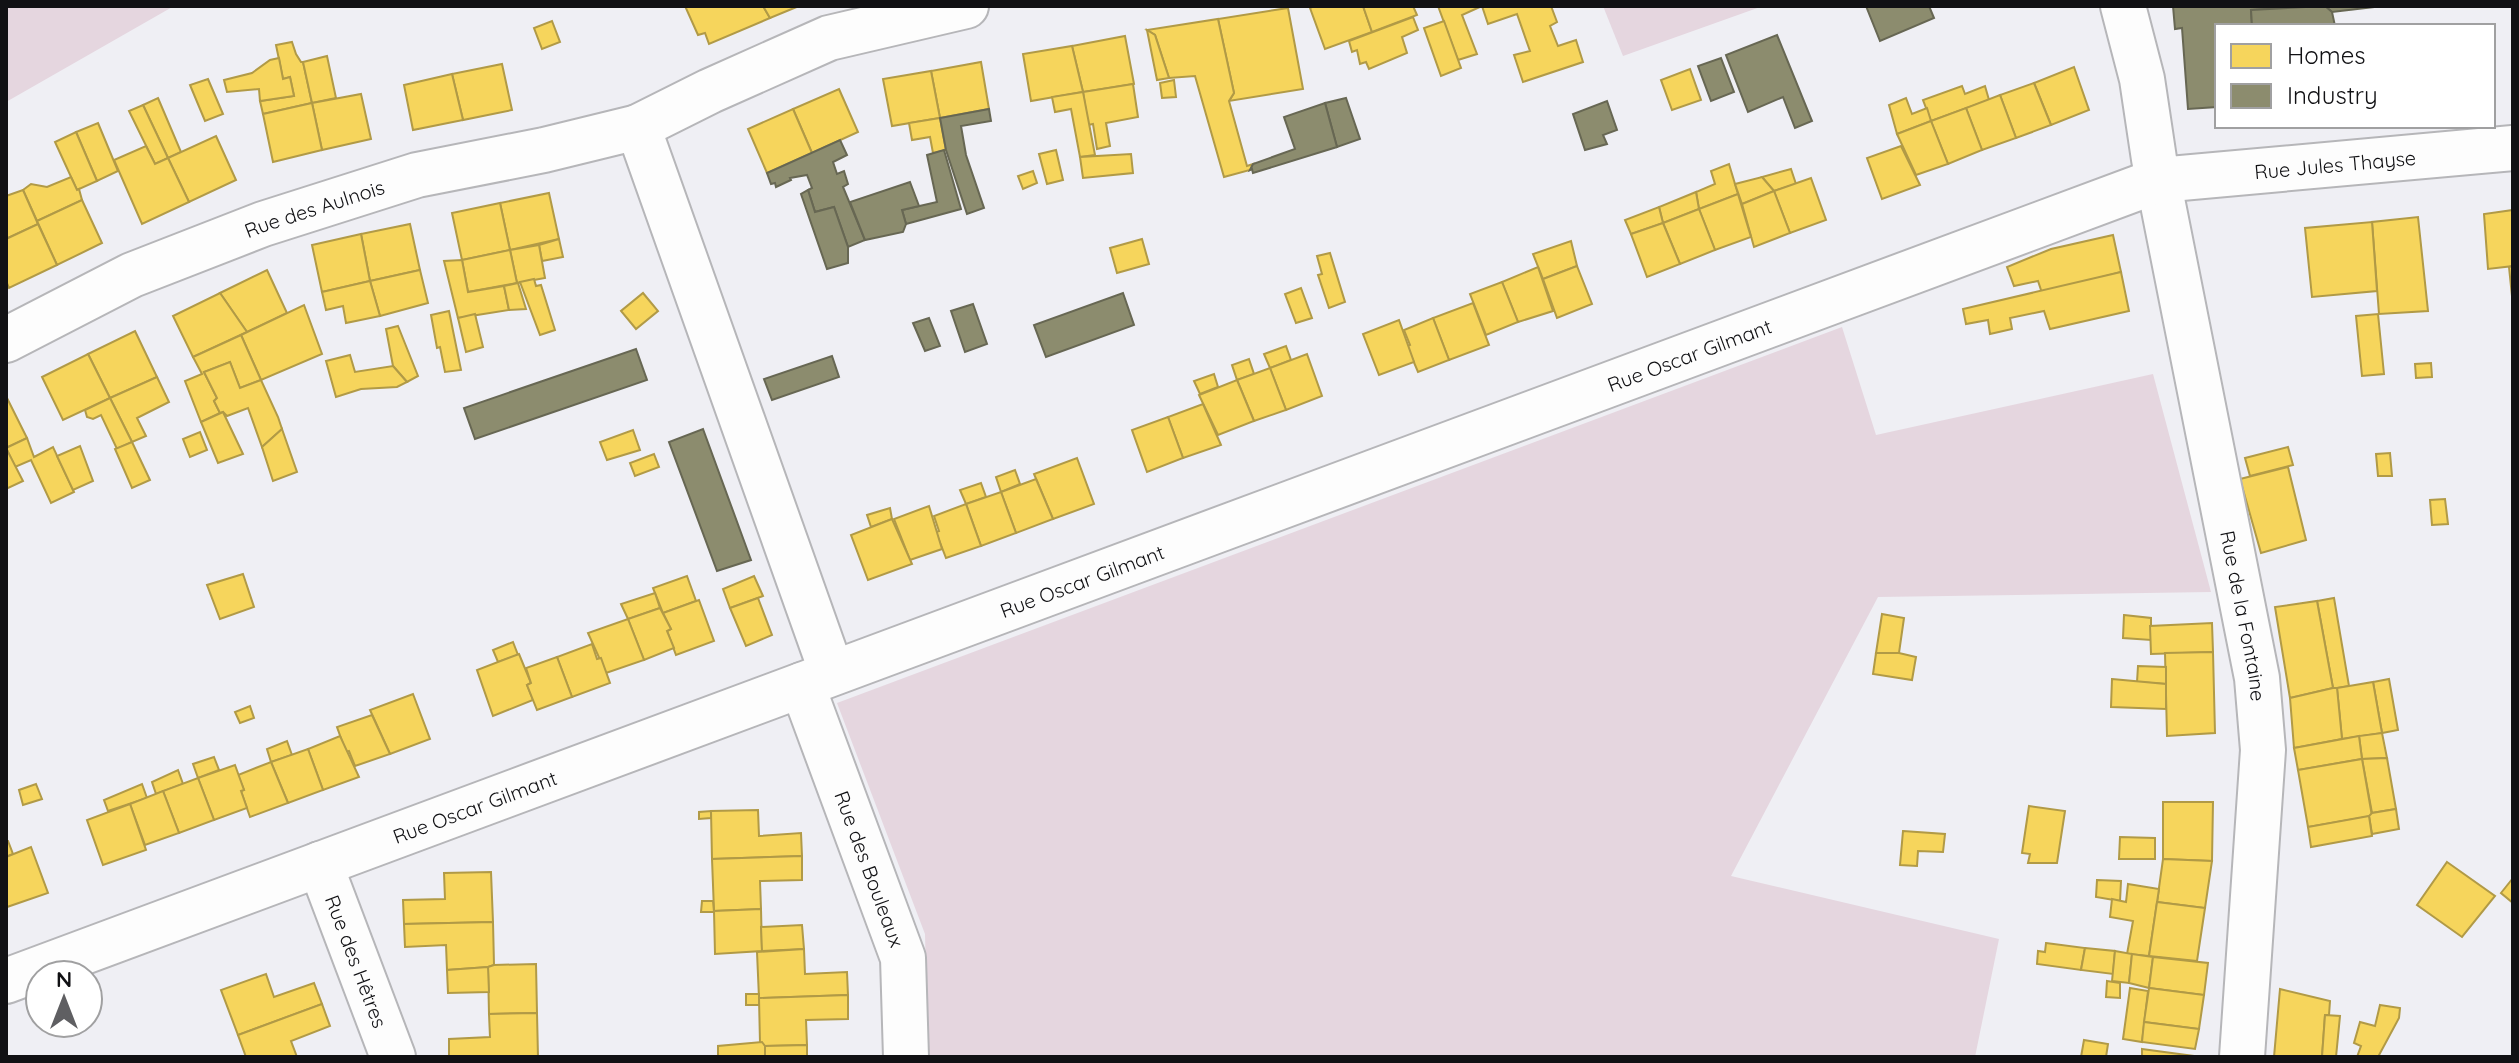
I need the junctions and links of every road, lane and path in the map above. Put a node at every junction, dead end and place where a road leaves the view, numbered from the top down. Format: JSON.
{"nodes":[{"id":1,"x":966,"y":6,"type":"edge"},
{"id":2,"x":2123,"y":6,"type":"edge"},
{"id":3,"x":638,"y":127,"type":"junction"},
{"id":4,"x":2513,"y":148,"type":"edge"},
{"id":5,"x":2159,"y":180,"type":"junction"},
{"id":6,"x":6,"y":340,"type":"edge"},
{"id":7,"x":817,"y":679,"type":"junction"},
{"id":8,"x":320,"y":864,"type":"junction"},
{"id":9,"x":6,"y":981,"type":"edge"},
{"id":10,"x":393,"y":1057,"type":"edge"},
{"id":11,"x":906,"y":1057,"type":"edge"},
{"id":12,"x":2242,"y":1057,"type":"edge"}],
"edges":[{"from":1,"to":3,"type":"street","name":"Rue des Aulnois"},
{"from":2,"to":5,"type":"street","name":"Rue de la Fontaine"},
{"from":3,"to":6,"type":"street","name":"Rue des Aulnois"},
{"from":3,"to":7,"type":"street"},
{"from":4,"to":5,"type":"street","name":"Rue Jules Thayse"},
{"from":5,"to":7,"type":"street","name":"Rue Oscar Gilmant"},
{"from":5,"to":12,"type":"street","name":"Rue de la Fontaine"},
{"from":7,"to":8,"type":"street","name":"Rue Oscar Gilmant"},
{"from":7,"to":11,"type":"street","name":"Rue des Bouleaux"},
{"from":8,"to":9,"type":"street","name":"Rue Oscar Gilmant"},
{"from":8,"to":10,"type":"street","name":"Rue des Hêtres"}]}
